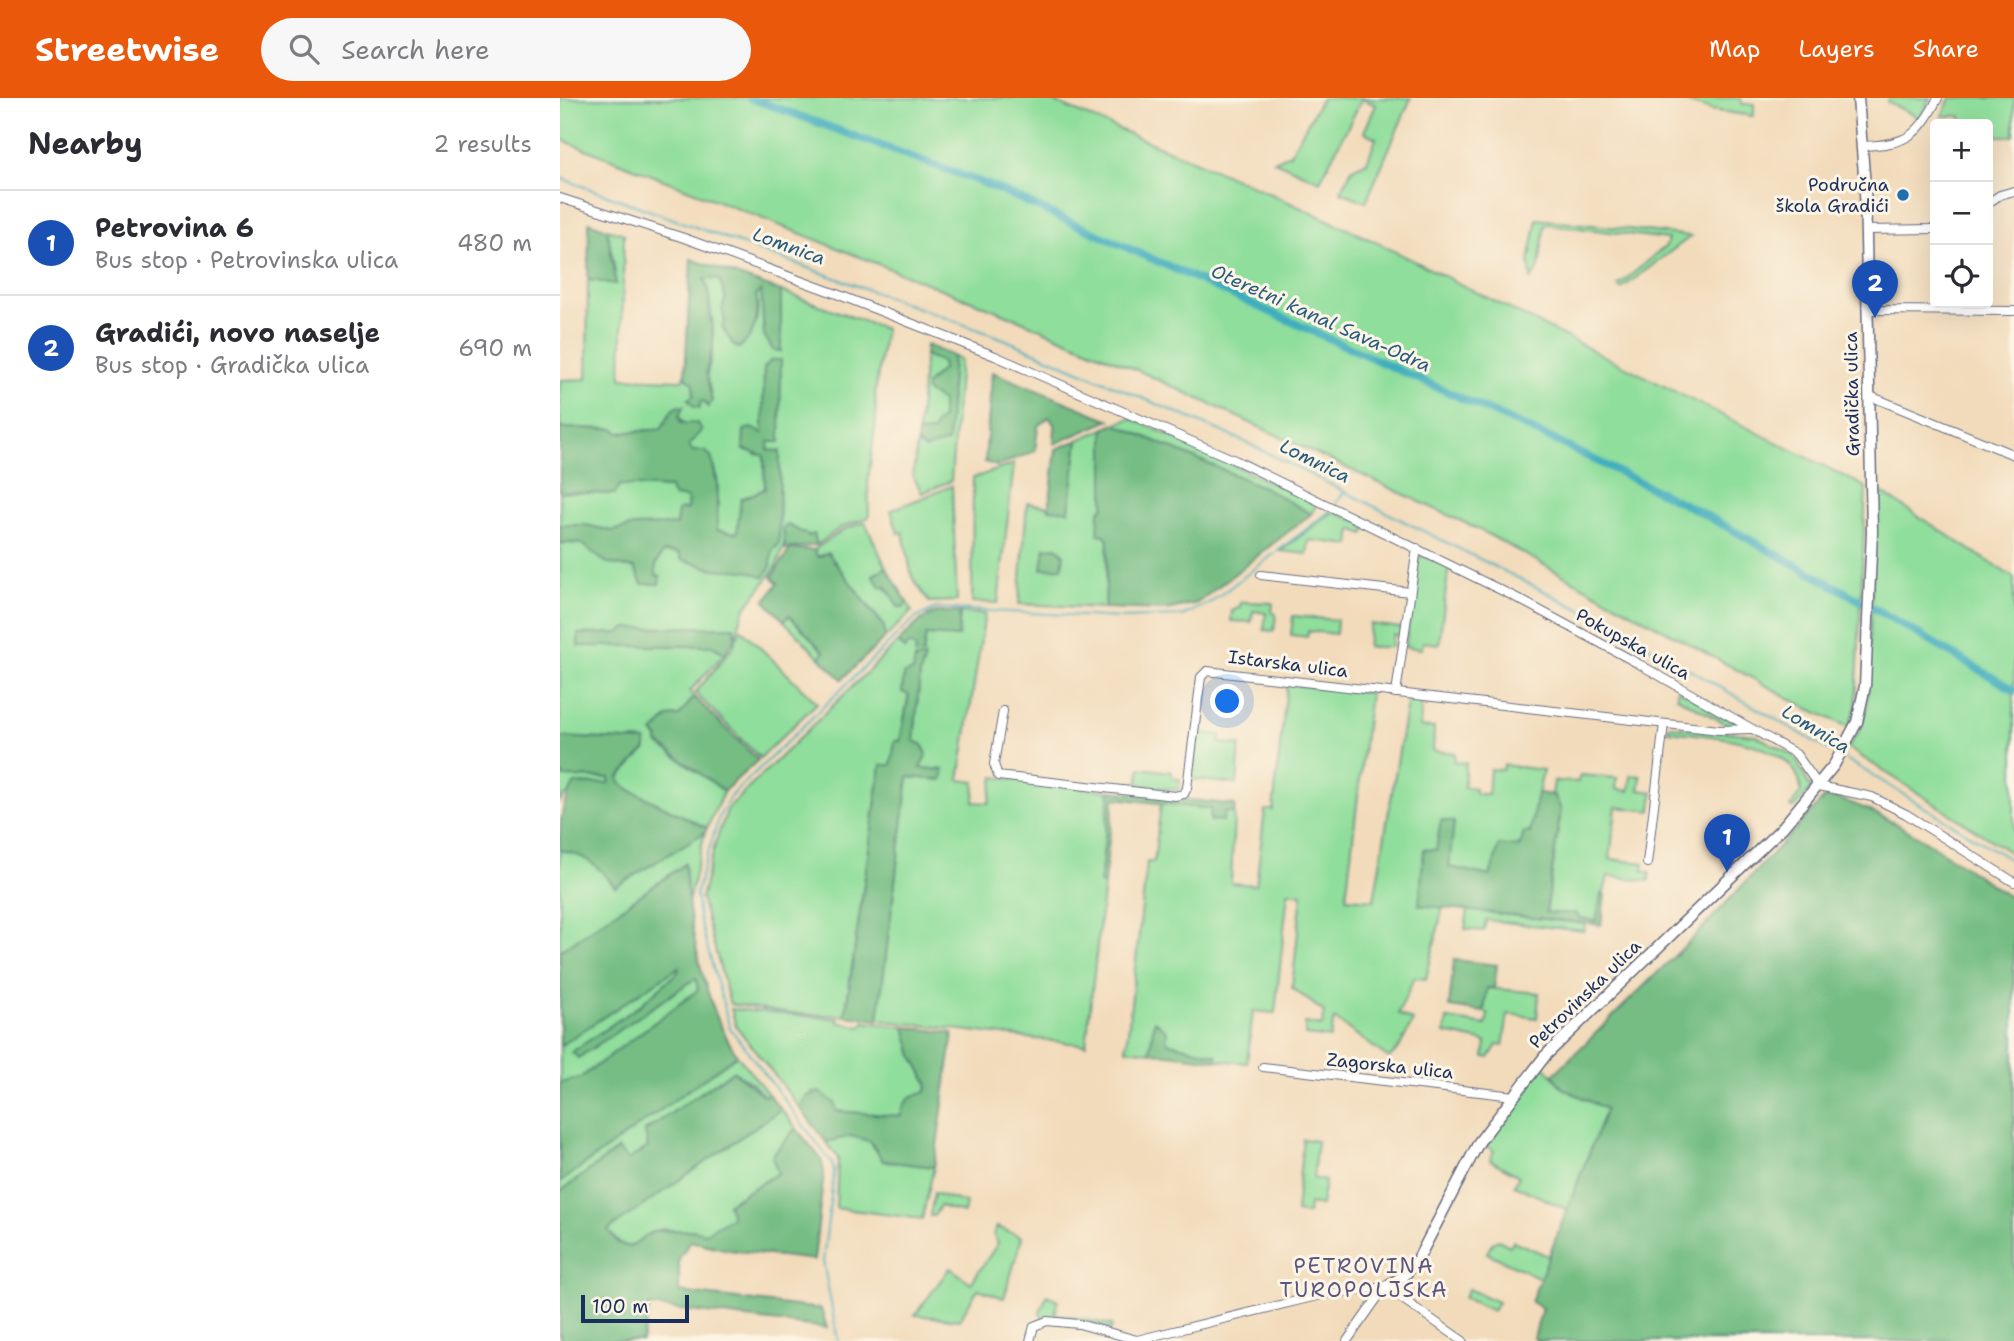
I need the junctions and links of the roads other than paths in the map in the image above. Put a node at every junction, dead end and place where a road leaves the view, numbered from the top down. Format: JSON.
{"nodes":[{"id":1,"x":1858,"y":98,"type":"edge"},
{"id":2,"x":1938,"y":98,"type":"edge"},
{"id":3,"x":1863,"y":146,"type":"junction"},
{"id":4,"x":2014,"y":191,"type":"edge"},
{"id":5,"x":560,"y":198,"type":"edge"},
{"id":6,"x":1993,"y":200,"type":"edge"},
{"id":7,"x":1930,"y":229,"type":"edge"},
{"id":8,"x":1866,"y":230,"type":"junction"},
{"id":9,"x":1868,"y":310,"type":"junction"},
{"id":10,"x":2014,"y":311,"type":"edge"},
{"id":11,"x":1870,"y":396,"type":"junction"},
{"id":12,"x":2014,"y":455,"type":"edge"},
{"id":13,"x":1417,"y":548,"type":"junction"},
{"id":14,"x":1261,"y":575,"type":"dead end"},
{"id":15,"x":1410,"y":592,"type":"junction"},
{"id":16,"x":1396,"y":693,"type":"junction"},
{"id":17,"x":1003,"y":711,"type":"dead end"},
{"id":18,"x":1664,"y":724,"type":"junction"},
{"id":19,"x":1752,"y":729,"type":"junction"},
{"id":20,"x":1848,"y":741,"type":"joint"},
{"id":21,"x":1819,"y":786,"type":"junction"},
{"id":22,"x":1647,"y":863,"type":"dead end"},
{"id":23,"x":2014,"y":882,"type":"edge"},
{"id":24,"x":1263,"y":1067,"type":"dead end"},
{"id":25,"x":1514,"y":1096,"type":"junction"},
{"id":26,"x":1385,"y":1287,"type":"junction"},
{"id":27,"x":1030,"y":1341,"type":"edge"},
{"id":28,"x":1347,"y":1341,"type":"edge"},
{"id":29,"x":1462,"y":1341,"type":"edge"}],
"edges":[{"from":1,"to":3,"type":"street","name":"Gradička ulica"},
{"from":2,"to":3,"type":"street"},
{"from":3,"to":8,"type":"street","name":"Gradička ulica"},
{"from":4,"to":6,"type":"street"},
{"from":5,"to":13,"type":"street","name":"Pokupska ulica"},
{"from":7,"to":8,"type":"street"},
{"from":8,"to":9,"type":"street","name":"Gradička ulica"},
{"from":9,"to":10,"type":"street"},
{"from":9,"to":11,"type":"street","name":"Gradička ulica"},
{"from":11,"to":12,"type":"street"},
{"from":11,"to":20,"type":"street","name":"Gradička ulica"},
{"from":13,"to":15,"type":"street"},
{"from":13,"to":19,"type":"street","name":"Pokupska ulica"},
{"from":14,"to":15,"type":"street"},
{"from":15,"to":16,"type":"street"},
{"from":16,"to":17,"type":"street","name":"Istarska ulica"},
{"from":16,"to":18,"type":"street","name":"Istarska ulica"},
{"from":18,"to":19,"type":"street","name":"Istarska ulica"},
{"from":18,"to":22,"type":"street"},
{"from":19,"to":21,"type":"street","name":"Pokupska ulica"},
{"from":20,"to":21,"type":"street","name":"Petrovinska ulica"},
{"from":21,"to":23,"type":"street"},
{"from":21,"to":25,"type":"street","name":"Petrovinska ulica"},
{"from":24,"to":25,"type":"street","name":"Zagorska ulica"},
{"from":25,"to":26,"type":"street","name":"Petrovinska ulica"},
{"from":26,"to":27,"type":"street"},
{"from":26,"to":28,"type":"street","name":"Petrovinska ulica"},
{"from":26,"to":29,"type":"street"}]}
